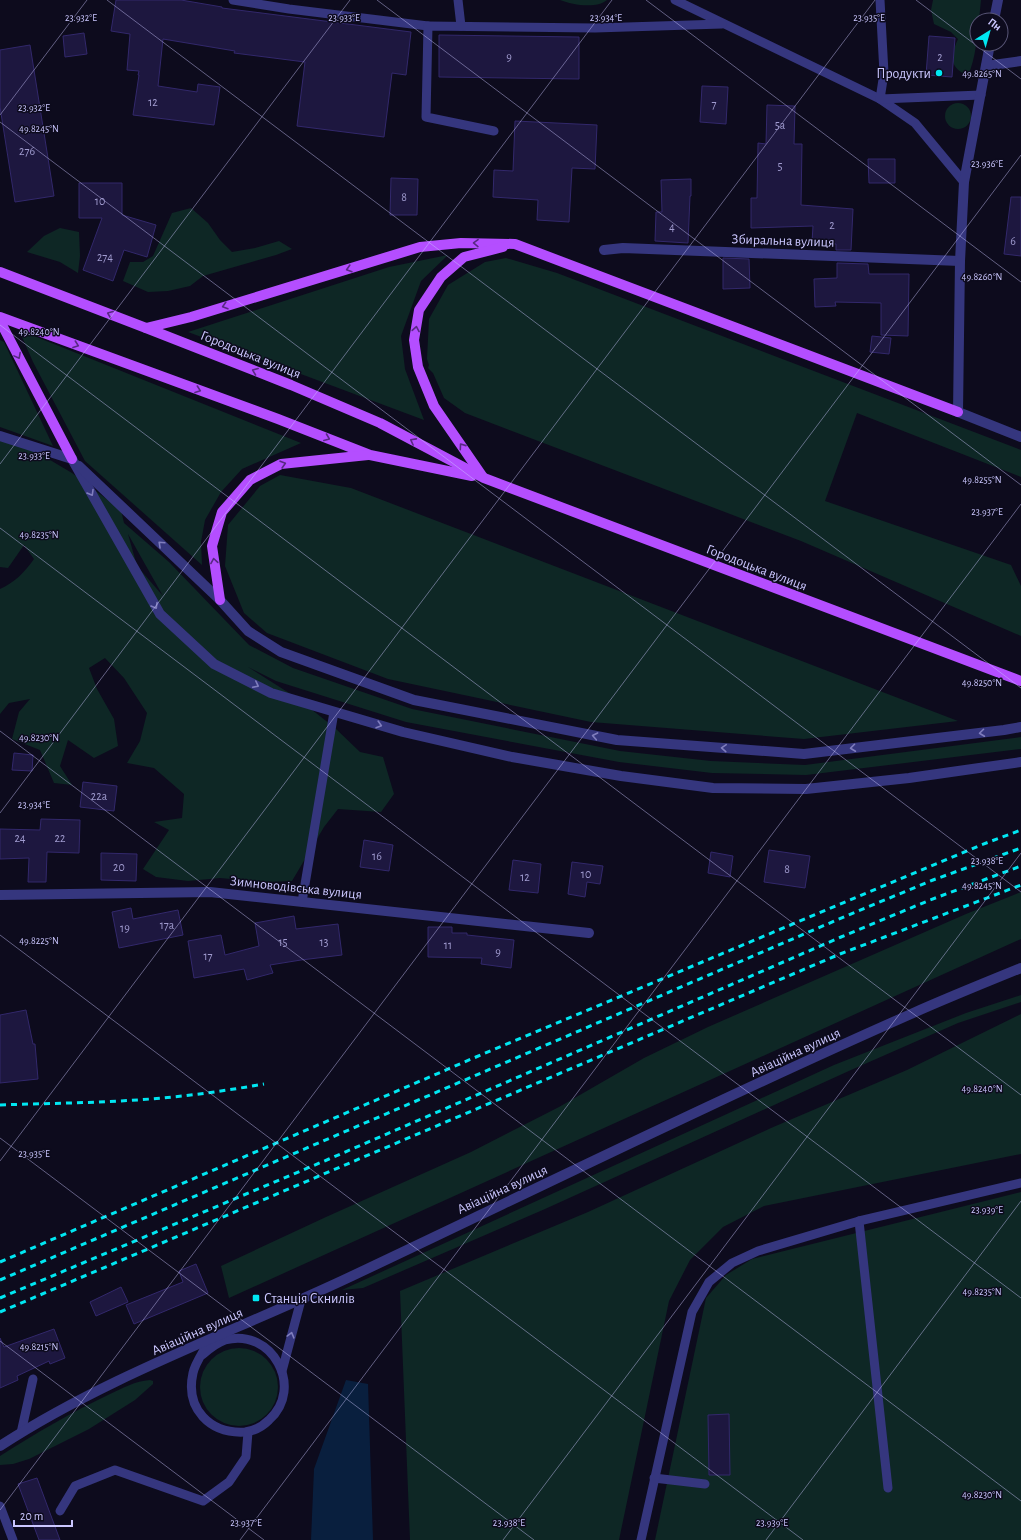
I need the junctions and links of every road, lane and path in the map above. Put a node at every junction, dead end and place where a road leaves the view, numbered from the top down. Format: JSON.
{"nodes":[{"id":1,"x":233,"y":0,"type":"edge"},
{"id":2,"x":458,"y":0,"type":"edge"},
{"id":3,"x":676,"y":0,"type":"edge"},
{"id":4,"x":880,"y":0,"type":"edge"},
{"id":5,"x":998,"y":0,"type":"edge"},
{"id":6,"x":996,"y":12,"type":"edge"},
{"id":7,"x":722,"y":24,"type":"junction"},
{"id":8,"x":428,"y":26,"type":"junction"},
{"id":9,"x":461,"y":26,"type":"junction"},
{"id":10,"x":989,"y":52,"type":"edge"},
{"id":11,"x":1021,"y":61,"type":"edge"},
{"id":12,"x":986,"y":66,"type":"junction"},
{"id":13,"x":981,"y":95,"type":"junction"},
{"id":14,"x":880,"y":99,"type":"junction"},
{"id":15,"x":494,"y":131,"type":"dead end"},
{"id":16,"x":964,"y":182,"type":"junction"},
{"id":17,"x":515,"y":244,"type":"junction"},
{"id":18,"x":604,"y":250,"type":"dead end"},
{"id":19,"x":960,"y":261,"type":"junction"},
{"id":20,"x":0,"y":272,"type":"edge"},
{"id":21,"x":0,"y":317,"type":"edge"},
{"id":22,"x":0,"y":321,"type":"edge"},
{"id":23,"x":146,"y":328,"type":"junction"},
{"id":24,"x":958,"y":412,"type":"junction"},
{"id":25,"x":0,"y":436,"type":"edge"},
{"id":26,"x":1021,"y":437,"type":"edge"},
{"id":27,"x":370,"y":455,"type":"junction"},
{"id":28,"x":72,"y":459,"type":"junction"},
{"id":29,"x":484,"y":478,"type":"junction"},
{"id":30,"x":220,"y":600,"type":"junction"},
{"id":31,"x":1021,"y":681,"type":"edge"},
{"id":32,"x":334,"y":712,"type":"junction"},
{"id":33,"x":1021,"y":727,"type":"edge"},
{"id":34,"x":1021,"y":762,"type":"edge"},
{"id":35,"x":0,"y":895,"type":"edge"},
{"id":36,"x":302,"y":902,"type":"junction"},
{"id":37,"x":589,"y":933,"type":"dead end"},
{"id":38,"x":1021,"y":968,"type":"edge"},
{"id":39,"x":1021,"y":1183,"type":"edge"},
{"id":40,"x":860,"y":1221,"type":"junction"},
{"id":41,"x":301,"y":1300,"type":"junction"},
{"id":42,"x":209,"y":1341,"type":"junction"},
{"id":43,"x":202,"y":1355,"type":"junction"},
{"id":44,"x":282,"y":1371,"type":"junction"},
{"id":45,"x":33,"y":1379,"type":"dead end"},
{"id":46,"x":248,"y":1432,"type":"junction"},
{"id":47,"x":21,"y":1433,"type":"junction"},
{"id":48,"x":0,"y":1446,"type":"edge"},
{"id":49,"x":654,"y":1478,"type":"junction"},
{"id":50,"x":705,"y":1484,"type":"dead end"},
{"id":51,"x":888,"y":1488,"type":"dead end"},
{"id":52,"x":0,"y":1506,"type":"edge"},
{"id":53,"x":60,"y":1511,"type":"dead end"},
{"id":54,"x":13,"y":1540,"type":"edge"},
{"id":55,"x":641,"y":1540,"type":"edge"}],
"edges":[{"from":1,"to":8,"type":"lane"},
{"from":2,"to":9,"type":"lane"},
{"from":3,"to":7,"type":"lane"},
{"from":4,"to":14,"type":"lane"},
{"from":5,"to":6,"type":"street"},
{"from":7,"to":9,"type":"lane"},
{"from":7,"to":14,"type":"lane"},
{"from":8,"to":9,"type":"lane"},
{"from":8,"to":15,"type":"lane"},
{"from":10,"to":12,"type":"street"},
{"from":11,"to":12,"type":"street"},
{"from":12,"to":13,"type":"street"},
{"from":13,"to":14,"type":"lane"},
{"from":13,"to":16,"type":"street"},
{"from":14,"to":16,"type":"lane"},
{"from":16,"to":19,"type":"street"},
{"from":17,"to":23,"type":"main road","one_way":true},
{"from":17,"to":24,"type":"main road"},
{"from":29,"to":17,"type":"main road","one_way":true},
{"from":18,"to":19,"type":"street","name":"Збиральна вулиця"},
{"from":19,"to":24,"type":"street"},
{"from":23,"to":20,"type":"main road","name":"Городоцька вулиця","one_way":true},
{"from":21,"to":27,"type":"main road","name":"Городоцька вулиця","one_way":true},
{"from":22,"to":28,"type":"main road","one_way":true},
{"from":29,"to":23,"type":"main road","name":"Городоцька вулиця","one_way":true},
{"from":24,"to":26,"type":"street"},
{"from":25,"to":28,"type":"street"},
{"from":27,"to":29,"type":"main road","name":"Городоцька вулиця"},
{"from":30,"to":27,"type":"main road","one_way":true},
{"from":30,"to":28,"type":"street","one_way":true},
{"from":28,"to":32,"type":"street","one_way":true},
{"from":29,"to":31,"type":"main road","name":"Городоцька вулиця"},
{"from":33,"to":30,"type":"street","one_way":true},
{"from":32,"to":34,"type":"street","one_way":true},
{"from":32,"to":36,"type":"lane"},
{"from":35,"to":36,"type":"street","name":"Зимноводівська вулиця"},
{"from":36,"to":37,"type":"street","name":"Зимноводівська вулиця"},
{"from":38,"to":41,"type":"street","name":"Авіаційна вулиця"},
{"from":39,"to":40,"type":"lane"},
{"from":40,"to":49,"type":"lane"},
{"from":40,"to":51,"type":"lane"},
{"from":41,"to":42,"type":"street","name":"Авіаційна вулиця"},
{"from":44,"to":41,"type":"lane","one_way":true},
{"from":42,"to":43,"type":"lane"},
{"from":42,"to":47,"type":"street","name":"Авіаційна вулиця"},
{"from":43,"to":44,"type":"lane"},
{"from":43,"to":46,"type":"lane"},
{"from":44,"to":46,"type":"lane"},
{"from":45,"to":47,"type":"lane"},
{"from":46,"to":53,"type":"lane"},
{"from":47,"to":48,"type":"street","name":"Авіаційна вулиця"},
{"from":49,"to":50,"type":"lane"},
{"from":49,"to":55,"type":"lane"},
{"from":52,"to":54,"type":"lane"}]}
